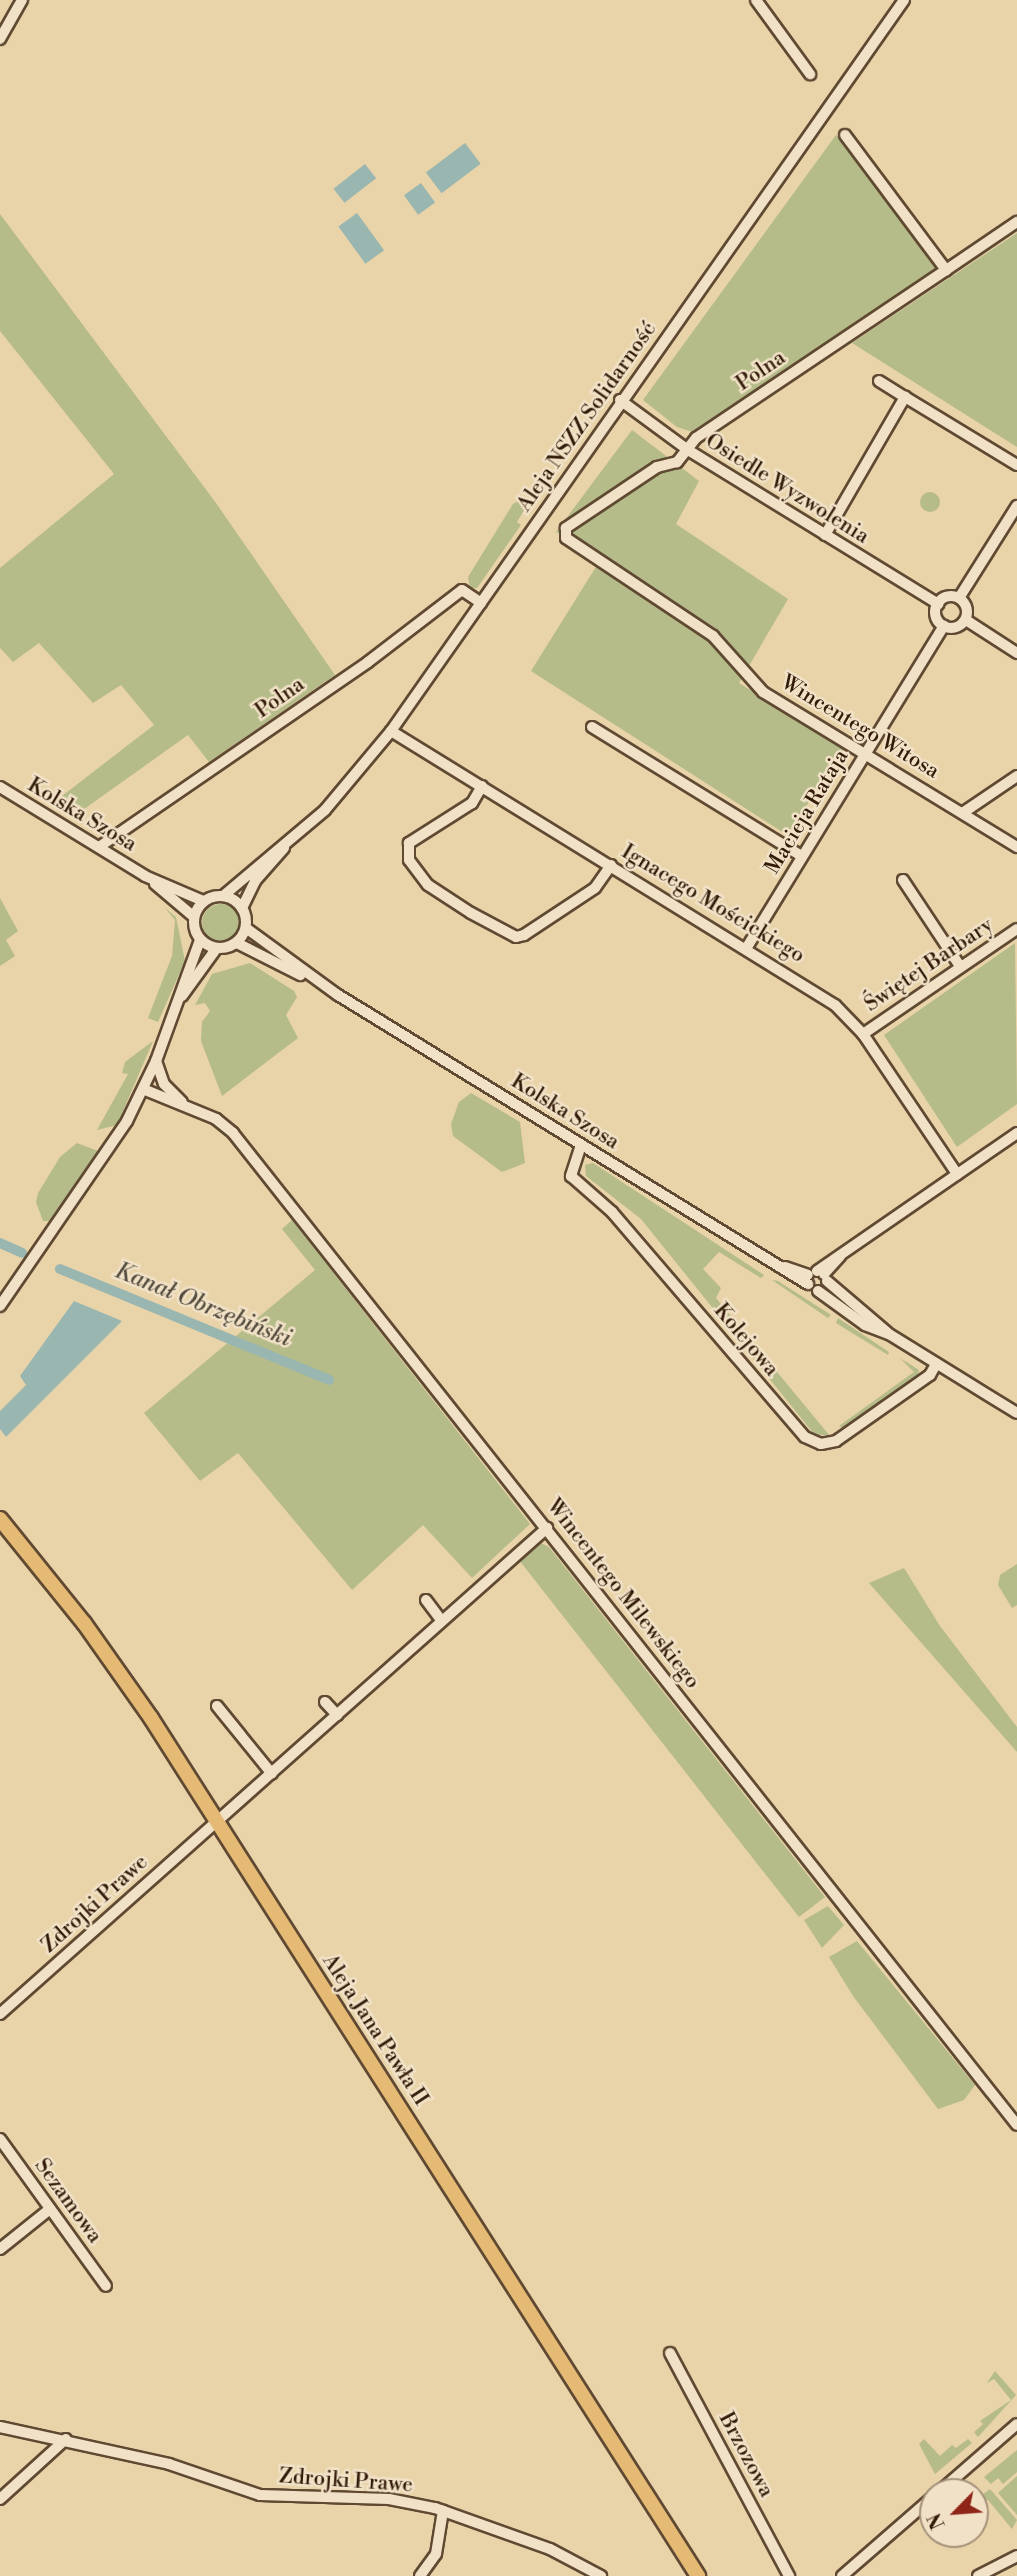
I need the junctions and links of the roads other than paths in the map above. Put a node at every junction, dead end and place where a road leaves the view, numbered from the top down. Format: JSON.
{"nodes":[{"id":1,"x":22,"y":0,"type":"edge"},
{"id":2,"x":756,"y":0,"type":"edge"},
{"id":3,"x":904,"y":0,"type":"edge"},
{"id":4,"x":0,"y":39,"type":"edge"},
{"id":5,"x":810,"y":74,"type":"dead end"},
{"id":6,"x":845,"y":135,"type":"dead end"},
{"id":7,"x":1017,"y":222,"type":"edge"},
{"id":8,"x":946,"y":270,"type":"junction"},
{"id":9,"x":879,"y":380,"type":"dead end"},
{"id":10,"x":905,"y":397,"type":"junction"},
{"id":11,"x":620,"y":400,"type":"junction"},
{"id":12,"x":688,"y":450,"type":"junction"},
{"id":13,"x":1017,"y":465,"type":"edge"},
{"id":14,"x":1017,"y":506,"type":"edge"},
{"id":15,"x":566,"y":528,"type":"joint"},
{"id":16,"x":825,"y":535,"type":"junction"},
{"id":17,"x":959,"y":598,"type":"junction"},
{"id":18,"x":481,"y":603,"type":"junction"},
{"id":19,"x":937,"y":604,"type":"junction"},
{"id":20,"x":965,"y":620,"type":"junction"},
{"id":21,"x":943,"y":626,"type":"junction"},
{"id":22,"x":1017,"y":653,"type":"edge"},
{"id":23,"x":592,"y":727,"type":"dead end"},
{"id":24,"x":391,"y":731,"type":"junction"},
{"id":25,"x":866,"y":752,"type":"junction"},
{"id":26,"x":1017,"y":776,"type":"edge"},
{"id":27,"x":482,"y":786,"type":"junction"},
{"id":28,"x":0,"y":787,"type":"edge"},
{"id":29,"x":964,"y":813,"type":"junction"},
{"id":30,"x":288,"y":843,"type":"junction"},
{"id":31,"x":1017,"y":846,"type":"edge"},
{"id":32,"x":99,"y":847,"type":"junction"},
{"id":33,"x":802,"y":856,"type":"junction"},
{"id":34,"x":611,"y":865,"type":"junction"},
{"id":35,"x":145,"y":876,"type":"junction"},
{"id":36,"x":903,"y":880,"type":"dead end"},
{"id":37,"x":223,"y":896,"type":"junction"},
{"id":38,"x":203,"y":901,"type":"junction"},
{"id":39,"x":242,"y":908,"type":"junction"},
{"id":40,"x":194,"y":917,"type":"junction"},
{"id":41,"x":246,"y":928,"type":"junction"},
{"id":42,"x":1017,"y":929,"type":"edge"},
{"id":43,"x":200,"y":940,"type":"junction"},
{"id":44,"x":237,"y":943,"type":"junction"},
{"id":45,"x":747,"y":947,"type":"junction"},
{"id":46,"x":216,"y":949,"type":"junction"},
{"id":47,"x":960,"y":966,"type":"junction"},
{"id":48,"x":338,"y":995,"type":"junction"},
{"id":49,"x":177,"y":1004,"type":"junction"},
{"id":50,"x":863,"y":1034,"type":"junction"},
{"id":51,"x":156,"y":1061,"type":"junction"},
{"id":52,"x":143,"y":1089,"type":"junction"},
{"id":53,"x":184,"y":1104,"type":"junction"},
{"id":54,"x":1017,"y":1133,"type":"edge"},
{"id":55,"x":581,"y":1145,"type":"junction"},
{"id":56,"x":957,"y":1174,"type":"junction"},
{"id":57,"x":817,"y":1279,"type":"junction"},
{"id":58,"x":0,"y":1306,"type":"edge"},
{"id":59,"x":936,"y":1364,"type":"junction"},
{"id":60,"x":1017,"y":1413,"type":"edge"},
{"id":61,"x":0,"y":1519,"type":"edge"},
{"id":62,"x":547,"y":1528,"type":"junction"},
{"id":63,"x":426,"y":1600,"type":"dead end"},
{"id":64,"x":443,"y":1621,"type":"junction"},
{"id":65,"x":325,"y":1702,"type":"dead end"},
{"id":66,"x":217,"y":1706,"type":"dead end"},
{"id":67,"x":337,"y":1715,"type":"junction"},
{"id":68,"x":272,"y":1774,"type":"junction"},
{"id":69,"x":217,"y":1822,"type":"junction"},
{"id":70,"x":0,"y":2014,"type":"edge"},
{"id":71,"x":1017,"y":2125,"type":"edge"},
{"id":72,"x":0,"y":2139,"type":"edge"},
{"id":73,"x":50,"y":2209,"type":"junction"},
{"id":74,"x":0,"y":2249,"type":"edge"},
{"id":75,"x":106,"y":2286,"type":"dead end"},
{"id":76,"x":670,"y":2353,"type":"dead end"},
{"id":77,"x":1017,"y":2424,"type":"edge"},
{"id":78,"x":0,"y":2427,"type":"edge"},
{"id":79,"x":66,"y":2439,"type":"junction"},
{"id":80,"x":955,"y":2478,"type":"edge"},
{"id":81,"x":0,"y":2499,"type":"edge"},
{"id":82,"x":919,"y":2509,"type":"edge"},
{"id":83,"x":443,"y":2511,"type":"junction"},
{"id":84,"x":1017,"y":2556,"type":"edge"},
{"id":85,"x":420,"y":2576,"type":"edge"},
{"id":86,"x":601,"y":2576,"type":"edge"},
{"id":87,"x":698,"y":2576,"type":"edge"},
{"id":88,"x":789,"y":2576,"type":"edge"},
{"id":89,"x":842,"y":2576,"type":"edge"},
{"id":90,"x":978,"y":2576,"type":"edge"}],
"edges":[{"from":1,"to":4,"type":"street"},
{"from":2,"to":5,"type":"street"},
{"from":3,"to":11,"type":"street","name":"Aleja NSZZ Solidarność"},
{"from":6,"to":8,"type":"street"},
{"from":7,"to":8,"type":"street","name":"Polna"},
{"from":8,"to":12,"type":"street","name":"Polna"},
{"from":9,"to":10,"type":"street"},
{"from":10,"to":13,"type":"street"},
{"from":10,"to":16,"type":"street"},
{"from":11,"to":12,"type":"street","name":"Osiedle Wyzwolenia"},
{"from":11,"to":18,"type":"street","name":"Aleja NSZZ Solidarność"},
{"from":12,"to":15,"type":"street","name":"Polna"},
{"from":12,"to":16,"type":"street","name":"Osiedle Wyzwolenia"},
{"from":14,"to":17,"type":"street"},
{"from":15,"to":25,"type":"street","name":"Wincentego Witosa"},
{"from":16,"to":19,"type":"street","name":"Osiedle Wyzwolenia"},
{"from":17,"to":19,"type":"street"},
{"from":17,"to":20,"type":"street"},
{"from":18,"to":24,"type":"street","name":"Aleja NSZZ Solidarność"},
{"from":18,"to":32,"type":"street","name":"Polna"},
{"from":19,"to":21,"type":"street"},
{"from":20,"to":21,"type":"street"},
{"from":20,"to":22,"type":"street"},
{"from":21,"to":25,"type":"street","name":"Macieja Rataja"},
{"from":23,"to":33,"type":"street"},
{"from":24,"to":27,"type":"street","name":"Ignacego Mościckiego"},
{"from":24,"to":30,"type":"street","name":"Aleja NSZZ Solidarność"},
{"from":25,"to":29,"type":"street","name":"Wincentego Witosa"},
{"from":25,"to":33,"type":"street","name":"Macieja Rataja"},
{"from":26,"to":29,"type":"street"},
{"from":27,"to":34,"type":"street","name":"Ignacego Mościckiego"},
{"from":27,"to":34,"type":"street"},
{"from":28,"to":32,"type":"street","name":"Kolska Szosa"},
{"from":29,"to":31,"type":"street","name":"Wincentego Witosa"},
{"from":30,"to":37,"type":"street","name":"Aleja NSZZ Solidarność"},
{"from":30,"to":39,"type":"street","name":"Aleja NSZZ Solidarność"},
{"from":32,"to":35,"type":"street","name":"Kolska Szosa"},
{"from":33,"to":45,"type":"street","name":"Macieja Rataja"},
{"from":34,"to":45,"type":"street","name":"Ignacego Mościckiego"},
{"from":35,"to":38,"type":"street","name":"Kolska Szosa"},
{"from":35,"to":40,"type":"street","name":"Kolska Szosa"},
{"from":36,"to":47,"type":"street"},
{"from":37,"to":38,"type":"street"},
{"from":37,"to":39,"type":"street"},
{"from":38,"to":40,"type":"street"},
{"from":39,"to":41,"type":"street"},
{"from":40,"to":43,"type":"street"},
{"from":41,"to":44,"type":"street"},
{"from":41,"to":48,"type":"street","name":"Kolska Szosa"},
{"from":42,"to":47,"type":"street","name":"Świętej Barbary"},
{"from":43,"to":46,"type":"street"},
{"from":43,"to":49,"type":"street"},
{"from":44,"to":46,"type":"street"},
{"from":44,"to":48,"type":"street","name":"Kolska Szosa"},
{"from":45,"to":50,"type":"street","name":"Ignacego Mościckiego"},
{"from":46,"to":49,"type":"street"},
{"from":47,"to":50,"type":"street","name":"Świętej Barbary"},
{"from":48,"to":55,"type":"street","name":"Kolska Szosa"},
{"from":49,"to":51,"type":"street"},
{"from":50,"to":56,"type":"street","name":"Ignacego Mościckiego"},
{"from":51,"to":52,"type":"street"},
{"from":51,"to":53,"type":"street","name":"Wincentego Milewskiego"},
{"from":52,"to":53,"type":"street","name":"Wincentego Milewskiego"},
{"from":52,"to":58,"type":"street"},
{"from":53,"to":62,"type":"street","name":"Wincentego Milewskiego"},
{"from":54,"to":56,"type":"street"},
{"from":55,"to":57,"type":"street","name":"Kolska Szosa"},
{"from":55,"to":59,"type":"street","name":"Kolejowa"},
{"from":56,"to":57,"type":"street"},
{"from":57,"to":59,"type":"street","name":"Kolska Szosa"},
{"from":59,"to":60,"type":"street","name":"Kolska Szosa"},
{"from":61,"to":69,"type":"main road","name":"Aleja Jana Pawła II"},
{"from":62,"to":64,"type":"street","name":"Zdrojki Prawe"},
{"from":62,"to":71,"type":"street","name":"Wincentego Milewskiego"},
{"from":63,"to":64,"type":"street"},
{"from":64,"to":67,"type":"street","name":"Zdrojki Prawe"},
{"from":65,"to":67,"type":"street"},
{"from":66,"to":68,"type":"street"},
{"from":67,"to":68,"type":"street","name":"Zdrojki Prawe"},
{"from":68,"to":69,"type":"street","name":"Zdrojki Prawe"},
{"from":69,"to":70,"type":"street","name":"Zdrojki Prawe"},
{"from":69,"to":87,"type":"main road","name":"Aleja Jana Pawła II"},
{"from":72,"to":73,"type":"street","name":"Sezamowa"},
{"from":73,"to":74,"type":"street"},
{"from":73,"to":75,"type":"street","name":"Sezamowa"},
{"from":76,"to":88,"type":"street","name":"Brzozowa"},
{"from":77,"to":80,"type":"street"},
{"from":78,"to":79,"type":"street","name":"Zdrojki Prawe"},
{"from":79,"to":81,"type":"street"},
{"from":79,"to":83,"type":"street","name":"Zdrojki Prawe"},
{"from":82,"to":89,"type":"street"},
{"from":83,"to":85,"type":"street"},
{"from":83,"to":86,"type":"street","name":"Zdrojki Prawe"},
{"from":84,"to":90,"type":"street"}]}
